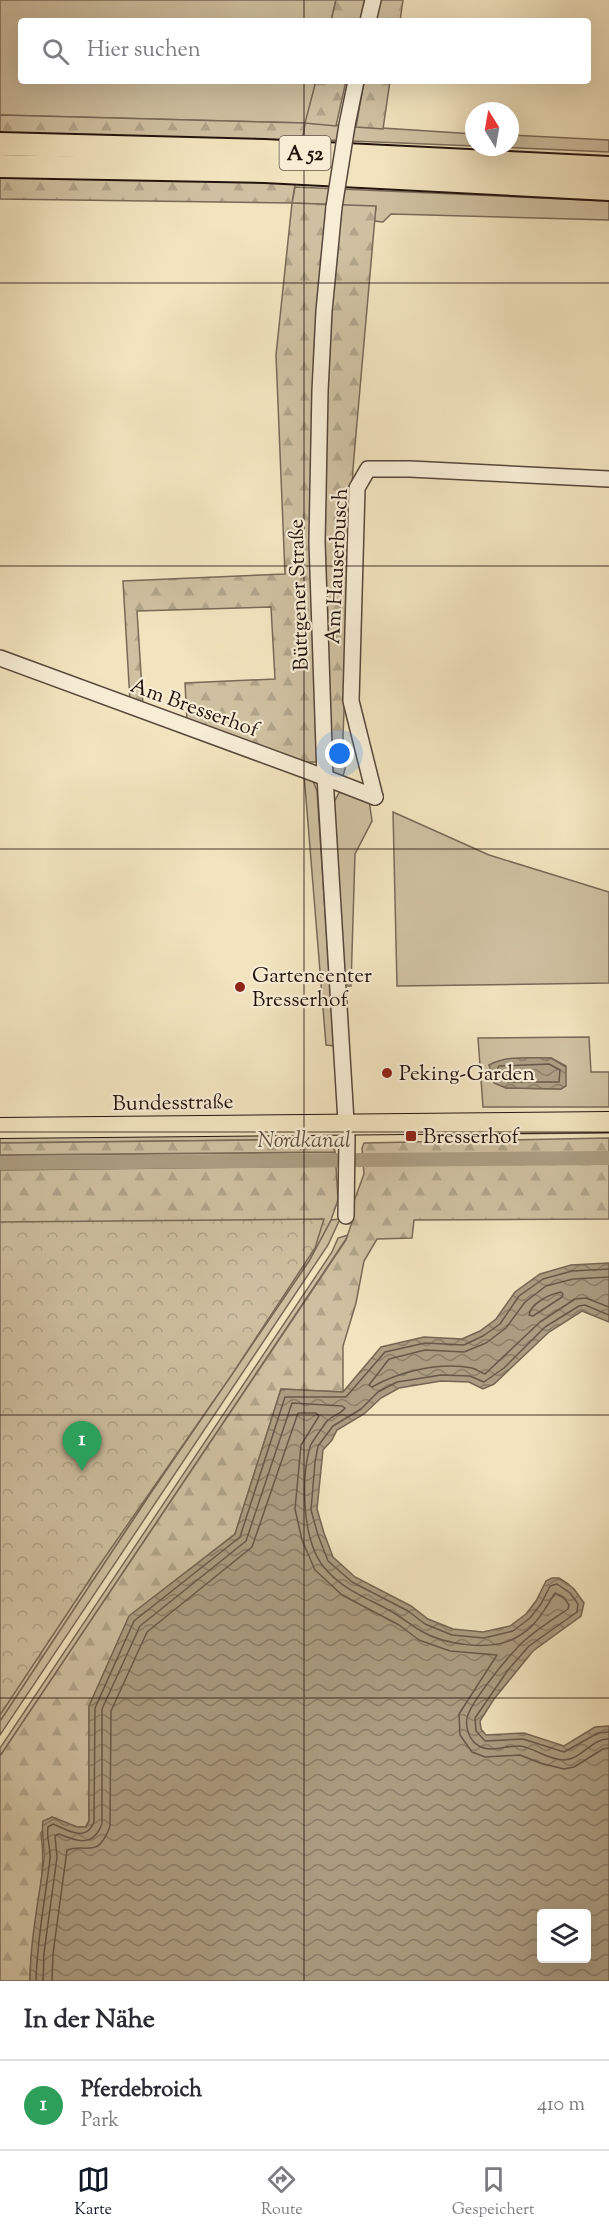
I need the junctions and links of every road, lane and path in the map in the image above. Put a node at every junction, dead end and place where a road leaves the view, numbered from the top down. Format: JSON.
{"nodes":[{"id":1,"x":373,"y":0,"type":"edge"},
{"id":2,"x":369,"y":18,"type":"edge"},
{"id":3,"x":355,"y":84,"type":"edge"},
{"id":4,"x":0,"y":144,"type":"edge"},
{"id":5,"x":0,"y":166,"type":"edge"},
{"id":6,"x":609,"y":168,"type":"edge"},
{"id":7,"x":609,"y":189,"type":"edge"},
{"id":8,"x":609,"y":479,"type":"edge"},
{"id":9,"x":0,"y":658,"type":"edge"},
{"id":10,"x":325,"y":777,"type":"junction"},
{"id":11,"x":375,"y":797,"type":"joint"},
{"id":12,"x":609,"y":1122,"type":"edge"},
{"id":13,"x":346,"y":1125,"type":"junction"},
{"id":14,"x":0,"y":1128,"type":"edge"},
{"id":15,"x":346,"y":1216,"type":"dead end"}],
"edges":[{"from":1,"to":2,"type":"street"},
{"from":3,"to":10,"type":"street","name":"Büttgener Straße","bridge":true},
{"from":4,"to":6,"type":"highway","number":"A 52"},
{"from":5,"to":7,"type":"highway","number":"A 52"},
{"from":8,"to":11,"type":"street","name":"Am Hauserbusch"},
{"from":9,"to":10,"type":"street","name":"Am Bresserhof"},
{"from":10,"to":11,"type":"street","name":"Am Bresserhof"},
{"from":10,"to":13,"type":"street","name":"Büttgener Straße"},
{"from":12,"to":13,"type":"main road","name":"Bundesstraße"},
{"from":13,"to":14,"type":"main road","name":"Bundesstraße"},
{"from":13,"to":15,"type":"street","name":"Büttgener Straße"}]}
